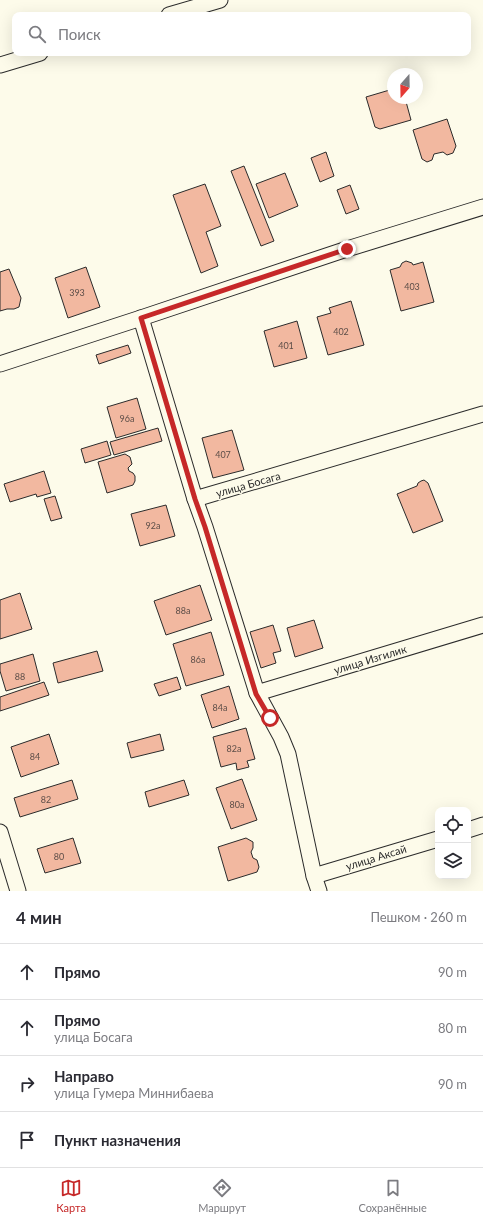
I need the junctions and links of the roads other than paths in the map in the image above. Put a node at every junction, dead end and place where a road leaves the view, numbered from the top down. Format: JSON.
{"nodes":[{"id":1,"x":220,"y":0,"type":"edge"},
{"id":2,"x":179,"y":12,"type":"edge"},
{"id":3,"x":30,"y":56,"type":"edge"},
{"id":4,"x":0,"y":65,"type":"edge"},
{"id":5,"x":483,"y":207,"type":"edge"},
{"id":6,"x":141,"y":318,"type":"junction"},
{"id":7,"x":0,"y":364,"type":"edge"},
{"id":8,"x":483,"y":414,"type":"edge"},
{"id":9,"x":195,"y":499,"type":"junction"},
{"id":10,"x":483,"y":626,"type":"edge"},
{"id":11,"x":256,"y":694,"type":"junction"},
{"id":12,"x":483,"y":825,"type":"edge"},
{"id":13,"x":471,"y":829,"type":"edge"},
{"id":14,"x":0,"y":832,"type":"edge"},
{"id":15,"x":435,"y":840,"type":"edge"},
{"id":16,"x":314,"y":876,"type":"junction"},
{"id":17,"x":18,"y":891,"type":"edge"},
{"id":18,"x":319,"y":891,"type":"edge"}],
"edges":[{"from":1,"to":2,"type":"street"},
{"from":3,"to":4,"type":"street"},
{"from":5,"to":6,"type":"street"},
{"from":6,"to":7,"type":"street"},
{"from":6,"to":9,"type":"street"},
{"from":8,"to":9,"type":"street","name":"улица Босага"},
{"from":9,"to":11,"type":"street"},
{"from":10,"to":11,"type":"street","name":"улица Изгилик"},
{"from":11,"to":16,"type":"street"},
{"from":12,"to":13,"type":"street"},
{"from":14,"to":17,"type":"street"},
{"from":15,"to":16,"type":"street","name":"улица Аксай"},
{"from":16,"to":18,"type":"street"}]}
